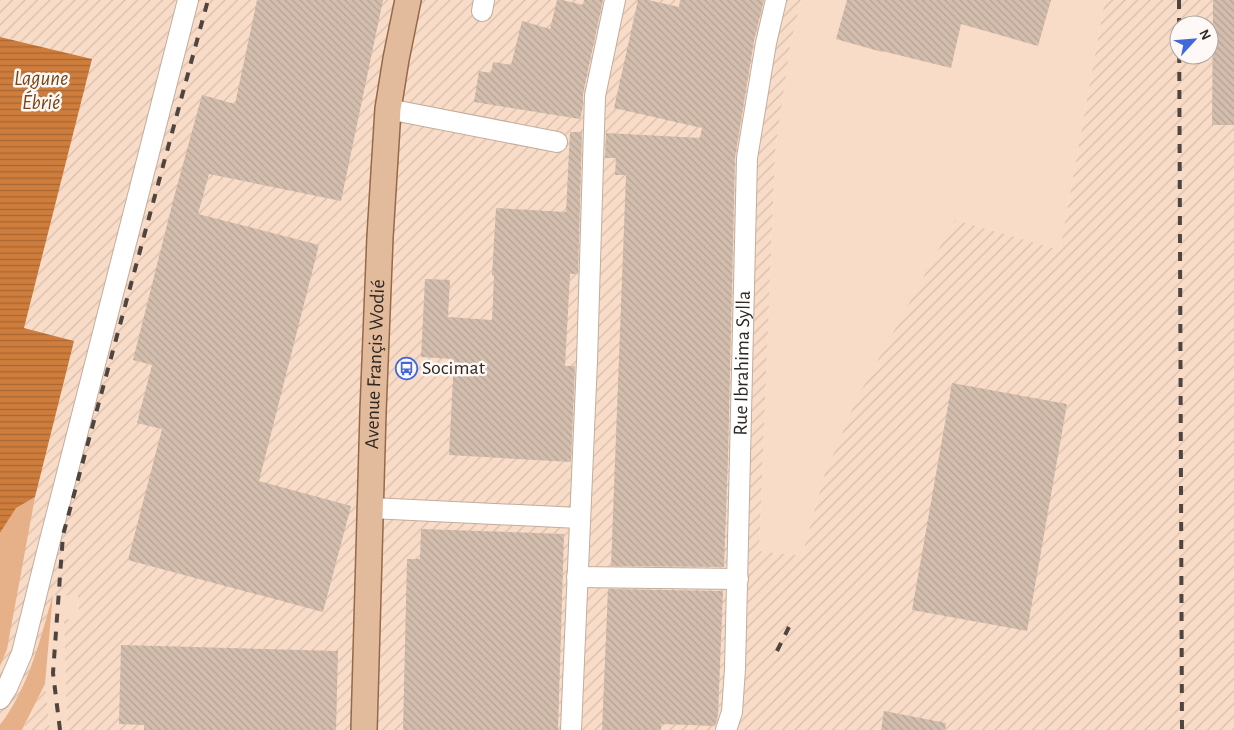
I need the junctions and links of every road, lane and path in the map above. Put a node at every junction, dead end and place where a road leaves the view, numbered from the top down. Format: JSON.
{"nodes":[{"id":1,"x":188,"y":0,"type":"edge"},
{"id":2,"x":408,"y":0,"type":"edge"},
{"id":3,"x":615,"y":0,"type":"edge"},
{"id":4,"x":776,"y":0,"type":"edge"},
{"id":5,"x":388,"y":109,"type":"junction"},
{"id":6,"x":557,"y":142,"type":"dead end"},
{"id":7,"x":371,"y":508,"type":"junction"},
{"id":8,"x":580,"y":518,"type":"junction"},
{"id":9,"x":577,"y":577,"type":"junction"},
{"id":10,"x":738,"y":579,"type":"junction"},
{"id":11,"x":0,"y":699,"type":"edge"},
{"id":12,"x":364,"y":730,"type":"edge"},
{"id":13,"x":571,"y":730,"type":"edge"},
{"id":14,"x":726,"y":730,"type":"edge"}],
"edges":[{"from":1,"to":11,"type":"street"},
{"from":2,"to":5,"type":"main road","name":"Avenue Françis Wodié"},
{"from":3,"to":8,"type":"street"},
{"from":4,"to":10,"type":"street","name":"Rue Ibrahima Sylla"},
{"from":5,"to":6,"type":"street"},
{"from":5,"to":7,"type":"main road","name":"Avenue Françis Wodié"},
{"from":7,"to":8,"type":"street"},
{"from":7,"to":12,"type":"main road","name":"Avenue Françis Wodié"},
{"from":8,"to":9,"type":"street"},
{"from":9,"to":10,"type":"street"},
{"from":9,"to":13,"type":"street"},
{"from":10,"to":14,"type":"street","name":"Rue Ibrahima Sylla"}]}
